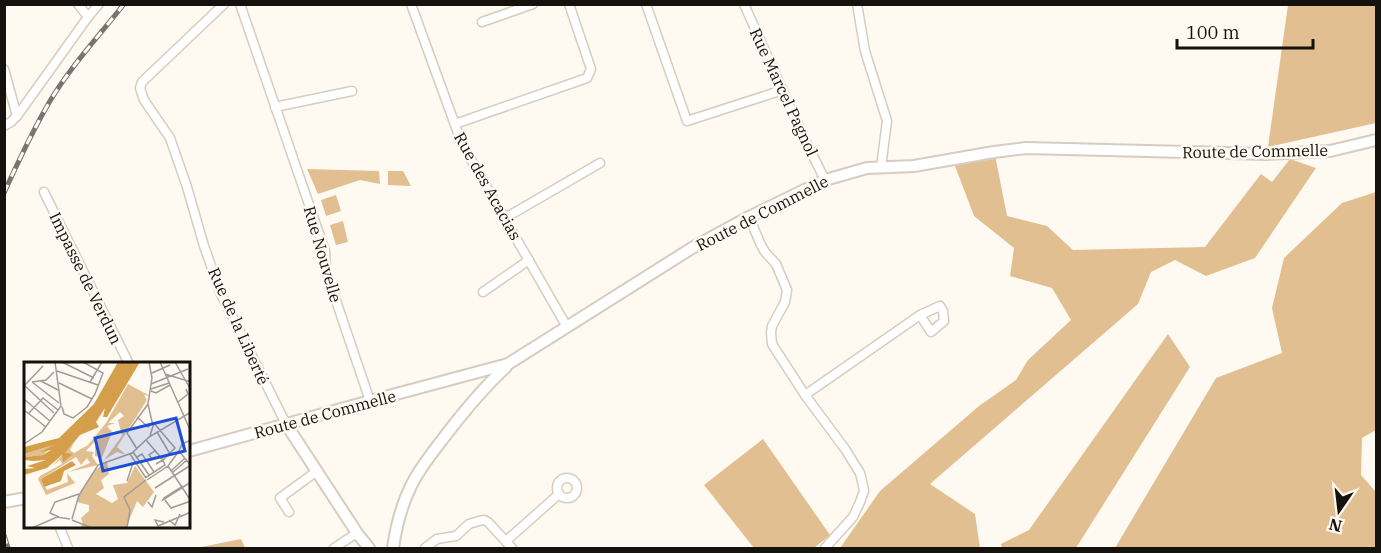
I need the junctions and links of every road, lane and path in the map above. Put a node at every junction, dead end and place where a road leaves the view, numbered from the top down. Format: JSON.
{"nodes":[{"id":1,"x":78,"y":4,"type":"edge"},
{"id":2,"x":99,"y":4,"type":"edge"},
{"id":3,"x":225,"y":4,"type":"edge"},
{"id":4,"x":240,"y":4,"type":"edge"},
{"id":5,"x":411,"y":4,"type":"edge"},
{"id":6,"x":533,"y":4,"type":"edge"},
{"id":7,"x":569,"y":4,"type":"edge"},
{"id":8,"x":646,"y":4,"type":"edge"},
{"id":9,"x":744,"y":4,"type":"edge"},
{"id":10,"x":859,"y":6,"type":"edge"},
{"id":11,"x":88,"y":17,"type":"junction"},
{"id":12,"x":482,"y":22,"type":"dead end"},
{"id":13,"x":4,"y":69,"type":"edge"},
{"id":14,"x":783,"y":90,"type":"junction"},
{"id":15,"x":352,"y":91,"type":"dead end"},
{"id":16,"x":275,"y":107,"type":"junction"},
{"id":17,"x":17,"y":116,"type":"junction"},
{"id":18,"x":455,"y":124,"type":"junction"},
{"id":19,"x":4,"y":126,"type":"edge"},
{"id":20,"x":1377,"y":140,"type":"edge"},
{"id":21,"x":600,"y":163,"type":"dead end"},
{"id":22,"x":881,"y":168,"type":"junction"},
{"id":23,"x":825,"y":180,"type":"junction"},
{"id":24,"x":44,"y":192,"type":"dead end"},
{"id":25,"x":749,"y":217,"type":"junction"},
{"id":26,"x":505,"y":218,"type":"junction"},
{"id":27,"x":529,"y":260,"type":"junction"},
{"id":28,"x":483,"y":292,"type":"dead end"},
{"id":29,"x":920,"y":315,"type":"dead end"},
{"id":30,"x":567,"y":327,"type":"junction"},
{"id":31,"x":128,"y":362,"type":"edge"},
{"id":32,"x":508,"y":364,"type":"junction"},
{"id":33,"x":805,"y":395,"type":"junction"},
{"id":34,"x":370,"y":401,"type":"junction"},
{"id":35,"x":286,"y":424,"type":"junction"},
{"id":36,"x":190,"y":451,"type":"edge"},
{"id":37,"x":317,"y":471,"type":"junction"},
{"id":38,"x":559,"y":494,"type":"dead end"},
{"id":39,"x":24,"y":498,"type":"edge"},
{"id":40,"x":4,"y":502,"type":"edge"},
{"id":41,"x":289,"y":512,"type":"dead end"},
{"id":42,"x":60,"y":529,"type":"edge"},
{"id":43,"x":357,"y":533,"type":"junction"},
{"id":44,"x":506,"y":541,"type":"junction"},
{"id":45,"x":68,"y":549,"type":"edge"},
{"id":46,"x":334,"y":549,"type":"edge"},
{"id":47,"x":369,"y":549,"type":"edge"},
{"id":48,"x":393,"y":549,"type":"edge"},
{"id":49,"x":425,"y":549,"type":"edge"},
{"id":50,"x":512,"y":549,"type":"edge"},
{"id":51,"x":825,"y":549,"type":"edge"}],
"edges":[{"from":1,"to":11,"type":"street"},
{"from":2,"to":11,"type":"street"},
{"from":3,"to":35,"type":"street","name":"Rue de la Liberté"},
{"from":4,"to":16,"type":"street","name":"Rue Nouvelle"},
{"from":5,"to":18,"type":"street","name":"Rue des Acacias"},
{"from":6,"to":12,"type":"street"},
{"from":7,"to":18,"type":"street"},
{"from":8,"to":14,"type":"street"},
{"from":9,"to":14,"type":"street","name":"Rue Marcel Pagnol"},
{"from":10,"to":22,"type":"street"},
{"from":11,"to":17,"type":"street"},
{"from":13,"to":17,"type":"street"},
{"from":14,"to":23,"type":"street","name":"Rue Marcel Pagnol"},
{"from":15,"to":16,"type":"street"},
{"from":16,"to":34,"type":"street","name":"Rue Nouvelle"},
{"from":17,"to":19,"type":"street"},
{"from":18,"to":26,"type":"street","name":"Rue des Acacias"},
{"from":20,"to":22,"type":"street","name":"Route de Commelle"},
{"from":21,"to":26,"type":"street"},
{"from":22,"to":23,"type":"street","name":"Route de Commelle"},
{"from":23,"to":25,"type":"street","name":"Route de Commelle"},
{"from":24,"to":31,"type":"street","name":"Impasse de Verdun"},
{"from":25,"to":30,"type":"street","name":"Route de Commelle"},
{"from":25,"to":33,"type":"street"},
{"from":26,"to":27,"type":"street","name":"Rue des Acacias"},
{"from":27,"to":28,"type":"street"},
{"from":27,"to":30,"type":"street","name":"Rue des Acacias"},
{"from":29,"to":33,"type":"street"},
{"from":30,"to":32,"type":"street","name":"Route de Commelle"},
{"from":32,"to":34,"type":"street","name":"Route de Commelle"},
{"from":32,"to":48,"type":"street"},
{"from":33,"to":51,"type":"street"},
{"from":34,"to":35,"type":"street","name":"Route de Commelle"},
{"from":35,"to":36,"type":"street","name":"Route de Commelle"},
{"from":35,"to":37,"type":"street","name":"Rue de la Liberté"},
{"from":37,"to":41,"type":"street"},
{"from":37,"to":43,"type":"street","name":"Rue de la Liberté"},
{"from":38,"to":44,"type":"street"},
{"from":39,"to":40,"type":"street"},
{"from":42,"to":45,"type":"street"},
{"from":43,"to":46,"type":"street"},
{"from":43,"to":47,"type":"street","name":"Rue de la Liberté"},
{"from":44,"to":49,"type":"street"},
{"from":44,"to":50,"type":"street"}]}
